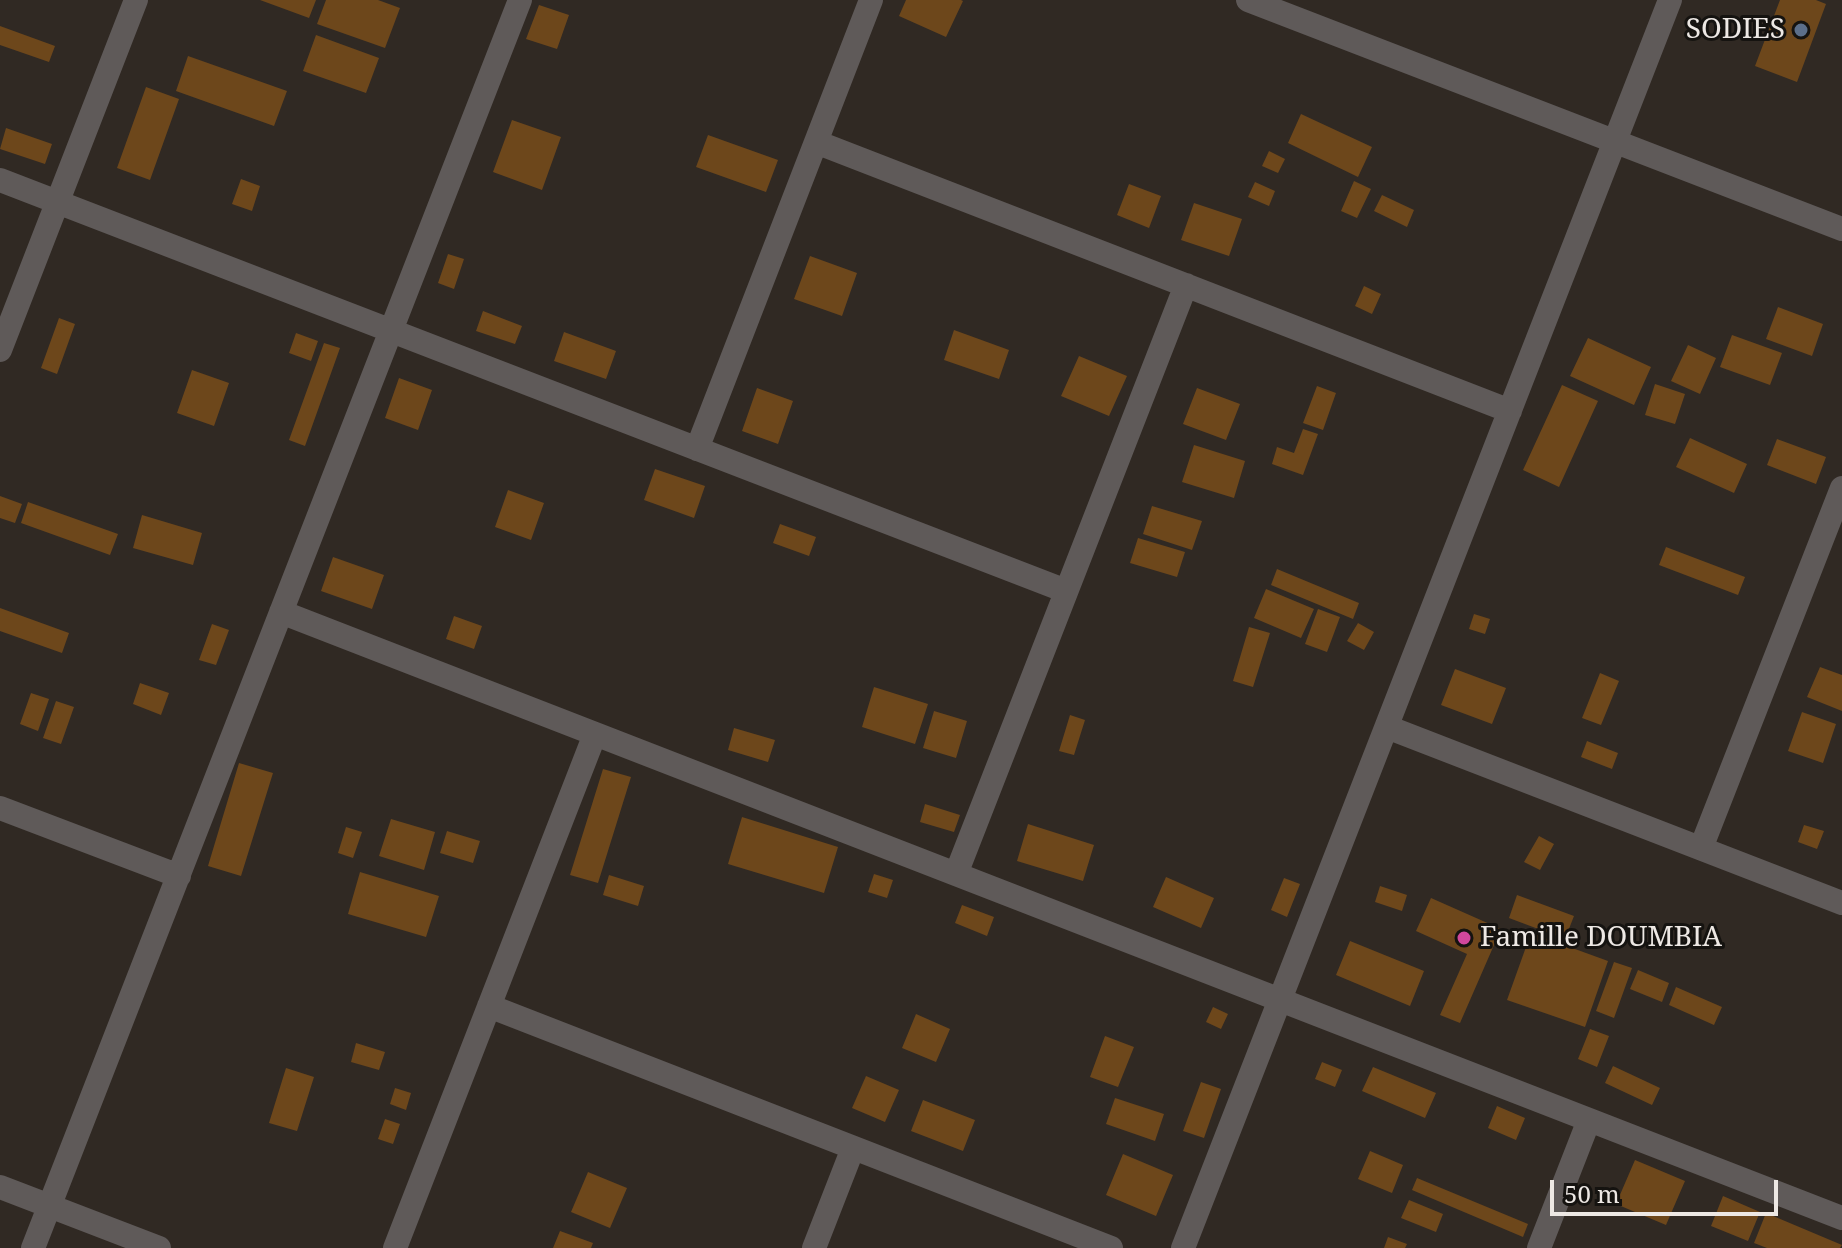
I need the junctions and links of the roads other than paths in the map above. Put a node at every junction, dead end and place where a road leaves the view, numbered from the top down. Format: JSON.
{"nodes":[{"id":1,"x":136,"y":0,"type":"edge"},
{"id":2,"x":520,"y":0,"type":"edge"},
{"id":3,"x":871,"y":0,"type":"edge"},
{"id":4,"x":1248,"y":0,"type":"edge"},
{"id":5,"x":1670,"y":0,"type":"edge"},
{"id":6,"x":816,"y":142,"type":"junction"},
{"id":7,"x":1615,"y":142,"type":"junction"},
{"id":8,"x":0,"y":180,"type":"edge"},
{"id":9,"x":57,"y":203,"type":"junction"},
{"id":10,"x":1842,"y":229,"type":"edge"},
{"id":11,"x":1186,"y":285,"type":"junction"},
{"id":12,"x":391,"y":331,"type":"junction"},
{"id":13,"x":0,"y":350,"type":"edge"},
{"id":14,"x":1510,"y":411,"type":"junction"},
{"id":15,"x":697,"y":449,"type":"junction"},
{"id":16,"x":1842,"y":488,"type":"edge"},
{"id":17,"x":1834,"y":530,"type":"edge"},
{"id":18,"x":1066,"y":591,"type":"junction"},
{"id":19,"x":281,"y":612,"type":"junction"},
{"id":20,"x":1387,"y":727,"type":"junction"},
{"id":21,"x":595,"y":734,"type":"junction"},
{"id":22,"x":0,"y":808,"type":"edge"},
{"id":23,"x":1701,"y":848,"type":"junction"},
{"id":24,"x":956,"y":874,"type":"junction"},
{"id":25,"x":179,"y":876,"type":"junction"},
{"id":26,"x":1842,"y":903,"type":"edge"},
{"id":27,"x":1280,"y":1000,"type":"junction"},
{"id":28,"x":489,"y":1006,"type":"junction"},
{"id":29,"x":1589,"y":1120,"type":"junction"},
{"id":30,"x":853,"y":1148,"type":"junction"},
{"id":31,"x":0,"y":1187,"type":"edge"},
{"id":32,"x":50,"y":1206,"type":"junction"},
{"id":33,"x":1842,"y":1218,"type":"edge"},
{"id":34,"x":33,"y":1248,"type":"edge"},
{"id":35,"x":159,"y":1248,"type":"edge"},
{"id":36,"x":395,"y":1248,"type":"edge"},
{"id":37,"x":814,"y":1248,"type":"edge"},
{"id":38,"x":1111,"y":1248,"type":"edge"},
{"id":39,"x":1183,"y":1248,"type":"edge"},
{"id":40,"x":1539,"y":1248,"type":"edge"}],
"edges":[{"from":1,"to":9,"type":"street"},
{"from":2,"to":12,"type":"street"},
{"from":3,"to":6,"type":"street"},
{"from":4,"to":7,"type":"street"},
{"from":5,"to":7,"type":"street"},
{"from":6,"to":11,"type":"street"},
{"from":6,"to":15,"type":"street"},
{"from":7,"to":10,"type":"street"},
{"from":7,"to":14,"type":"street"},
{"from":8,"to":9,"type":"street"},
{"from":9,"to":12,"type":"street"},
{"from":9,"to":13,"type":"street"},
{"from":11,"to":14,"type":"street"},
{"from":11,"to":18,"type":"street"},
{"from":12,"to":15,"type":"street"},
{"from":12,"to":19,"type":"street"},
{"from":14,"to":20,"type":"street"},
{"from":15,"to":18,"type":"street"},
{"from":16,"to":17,"type":"street"},
{"from":17,"to":23,"type":"street"},
{"from":18,"to":24,"type":"street"},
{"from":19,"to":21,"type":"street"},
{"from":19,"to":25,"type":"street"},
{"from":20,"to":23,"type":"street"},
{"from":20,"to":27,"type":"street"},
{"from":21,"to":24,"type":"street"},
{"from":21,"to":28,"type":"street"},
{"from":22,"to":25,"type":"street"},
{"from":23,"to":26,"type":"street"},
{"from":24,"to":27,"type":"street"},
{"from":25,"to":32,"type":"street"},
{"from":27,"to":29,"type":"street"},
{"from":27,"to":39,"type":"street"},
{"from":28,"to":30,"type":"street"},
{"from":28,"to":36,"type":"street"},
{"from":29,"to":33,"type":"street"},
{"from":29,"to":40,"type":"street"},
{"from":30,"to":37,"type":"street"},
{"from":30,"to":38,"type":"street"},
{"from":31,"to":32,"type":"street"},
{"from":32,"to":34,"type":"street"},
{"from":32,"to":35,"type":"street"}]}
